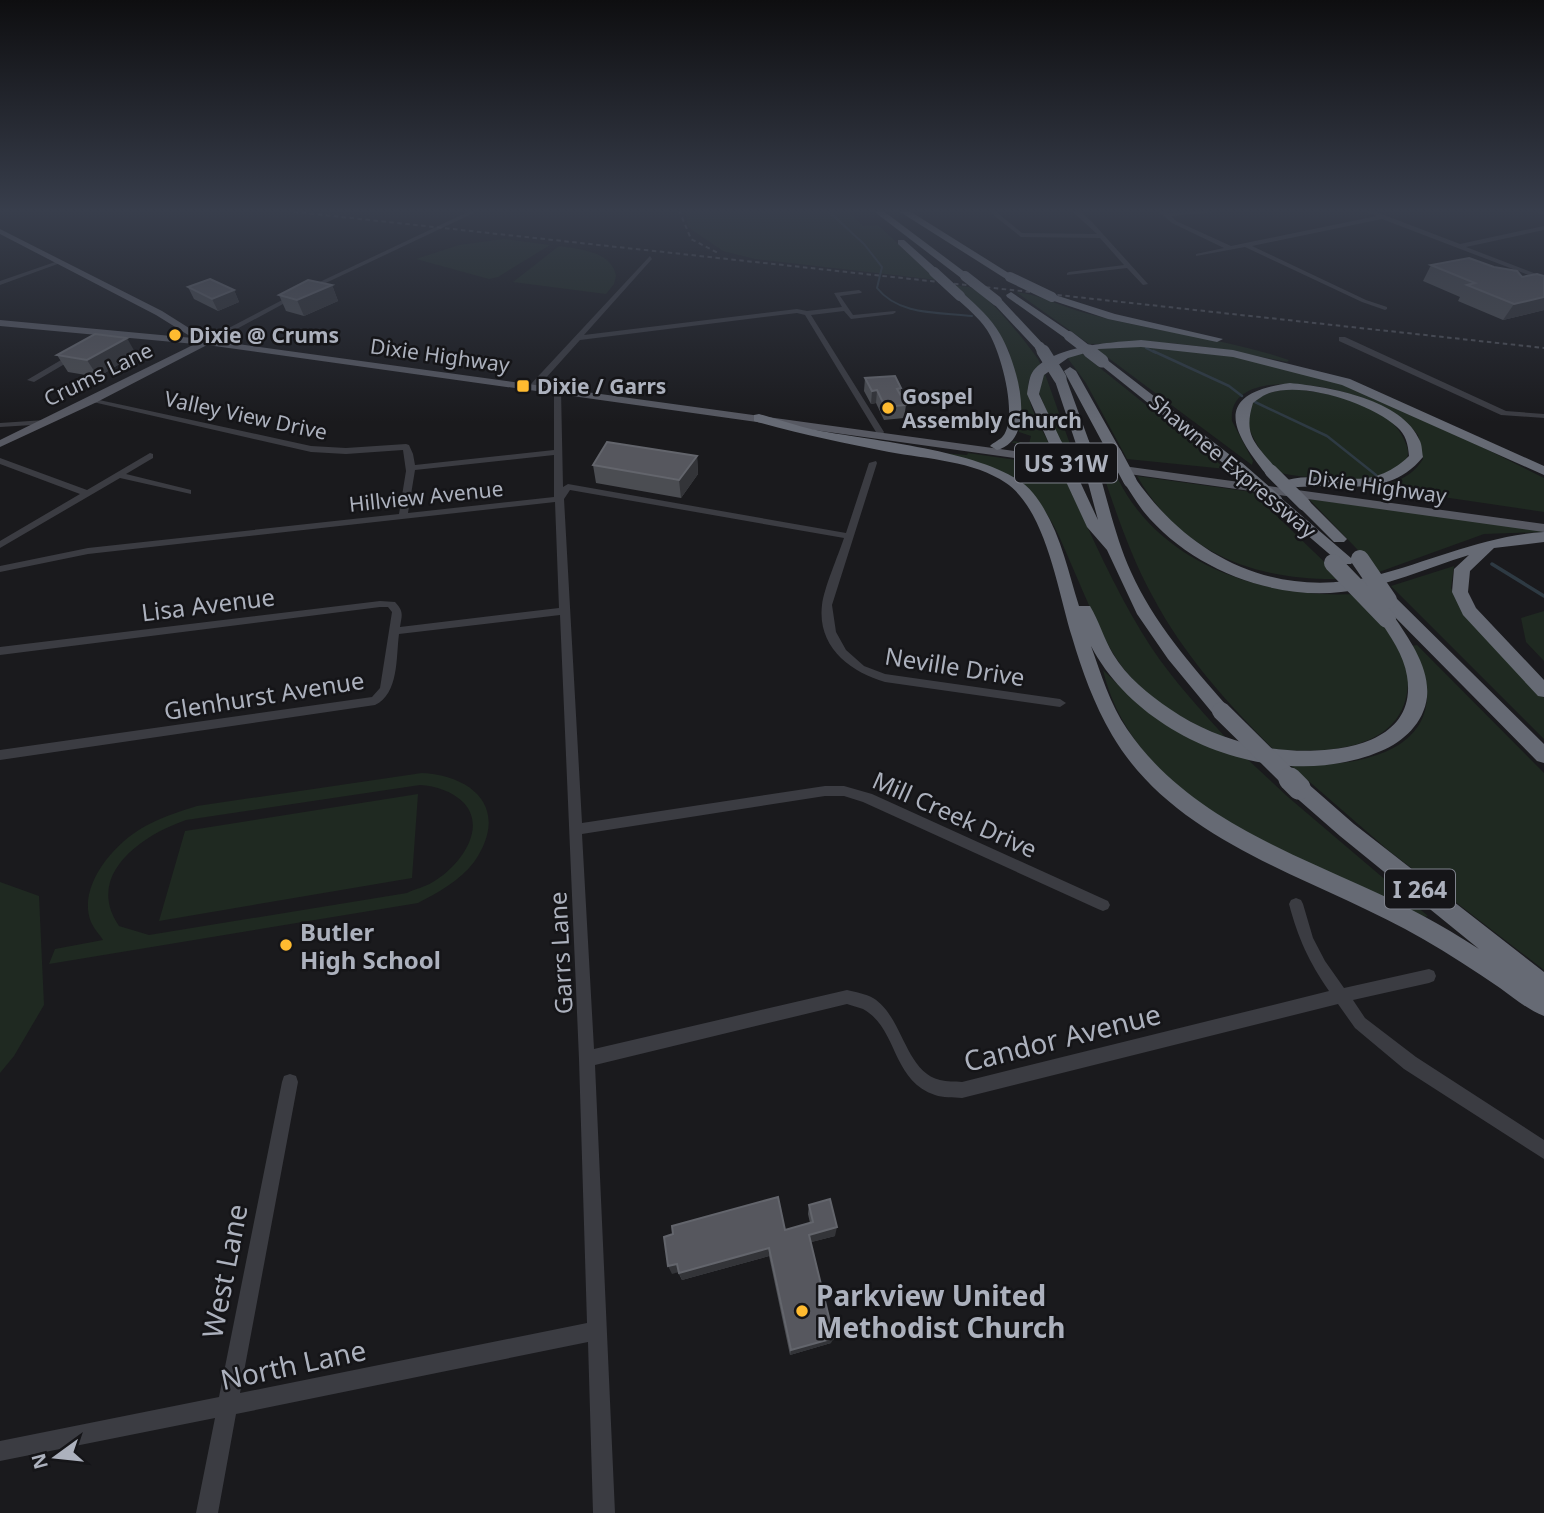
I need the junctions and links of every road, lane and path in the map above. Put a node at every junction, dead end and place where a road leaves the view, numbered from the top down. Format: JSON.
{"nodes":[{"id":1,"x":96,"y":281,"type":"edge"},
{"id":2,"x":326,"y":281,"type":"edge"},
{"id":3,"x":629,"y":281,"type":"edge"},
{"id":4,"x":943,"y":281,"type":"edge"},
{"id":5,"x":977,"y":281,"type":"edge"},
{"id":6,"x":1015,"y":281,"type":"edge"},
{"id":7,"x":1142,"y":281,"type":"edge"},
{"id":8,"x":1321,"y":281,"type":"edge"},
{"id":9,"x":1145,"y":284,"type":"dead end"},
{"id":10,"x":859,"y":292,"type":"dead end"},
{"id":11,"x":1008,"y":293,"type":"dead end"},
{"id":12,"x":1385,"y":307,"type":"dead end"},
{"id":13,"x":846,"y":309,"type":"junction"},
{"id":14,"x":806,"y":312,"type":"junction"},
{"id":15,"x":893,"y":312,"type":"dead end"},
{"id":16,"x":0,"y":323,"type":"edge"},
{"id":17,"x":113,"y":334,"type":"junction"},
{"id":18,"x":576,"y":338,"type":"junction"},
{"id":19,"x":1342,"y":339,"type":"dead end"},
{"id":20,"x":206,"y":342,"type":"junction"},
{"id":21,"x":96,"y":344,"type":"edge"},
{"id":22,"x":85,"y":350,"type":"edge"},
{"id":23,"x":1065,"y":374,"type":"junction"},
{"id":24,"x":32,"y":380,"type":"dead end"},
{"id":25,"x":533,"y":387,"type":"junction"},
{"id":26,"x":557,"y":390,"type":"junction"},
{"id":27,"x":93,"y":400,"type":"junction"},
{"id":28,"x":1544,"y":416,"type":"edge"},
{"id":29,"x":759,"y":418,"type":"junction"},
{"id":30,"x":45,"y":422,"type":"junction"},
{"id":31,"x":0,"y":425,"type":"edge"},
{"id":32,"x":832,"y":429,"type":"junction"},
{"id":33,"x":880,"y":432,"type":"junction"},
{"id":34,"x":0,"y":444,"type":"edge"},
{"id":35,"x":997,"y":446,"type":"junction"},
{"id":36,"x":1499,"y":450,"type":"junction"},
{"id":37,"x":558,"y":452,"type":"junction"},
{"id":38,"x":150,"y":456,"type":"dead end"},
{"id":39,"x":0,"y":461,"type":"edge"},
{"id":40,"x":873,"y":463,"type":"dead end"},
{"id":41,"x":410,"y":468,"type":"junction"},
{"id":42,"x":1271,"y":471,"type":"joint"},
{"id":43,"x":1544,"y":471,"type":"edge"},
{"id":44,"x":119,"y":475,"type":"junction"},
{"id":45,"x":1130,"y":481,"type":"joint"},
{"id":46,"x":1292,"y":484,"type":"junction"},
{"id":47,"x":188,"y":492,"type":"dead end"},
{"id":48,"x":87,"y":493,"type":"junction"},
{"id":49,"x":559,"y":499,"type":"junction"},
{"id":50,"x":1297,"y":509,"type":"junction"},
{"id":51,"x":403,"y":516,"type":"junction"},
{"id":52,"x":1544,"y":518,"type":"edge"},
{"id":53,"x":1544,"y":528,"type":"edge"},
{"id":54,"x":848,"y":536,"type":"junction"},
{"id":55,"x":1544,"y":537,"type":"edge"},
{"id":56,"x":1490,"y":544,"type":"junction"},
{"id":57,"x":0,"y":545,"type":"edge"},
{"id":58,"x":1115,"y":550,"type":"junction"},
{"id":59,"x":1346,"y":561,"type":"junction"},
{"id":60,"x":1060,"y":563,"type":"junction"},
{"id":61,"x":0,"y":569,"type":"edge"},
{"id":62,"x":566,"y":611,"type":"junction"},
{"id":63,"x":1393,"y":612,"type":"junction"},
{"id":64,"x":396,"y":632,"type":"junction"},
{"id":65,"x":0,"y":651,"type":"edge"},
{"id":66,"x":1544,"y":691,"type":"edge"},
{"id":67,"x":1060,"y":703,"type":"dead end"},
{"id":68,"x":0,"y":755,"type":"edge"},
{"id":69,"x":1544,"y":756,"type":"edge"},
{"id":70,"x":577,"y":829,"type":"junction"},
{"id":71,"x":1296,"y":904,"type":"dead end"},
{"id":72,"x":1103,"y":905,"type":"dead end"},
{"id":73,"x":1429,"y":975,"type":"dead end"},
{"id":74,"x":1544,"y":986,"type":"edge"},
{"id":75,"x":1340,"y":995,"type":"junction"},
{"id":76,"x":1544,"y":1005,"type":"edge"},
{"id":77,"x":587,"y":1059,"type":"junction"},
{"id":78,"x":290,"y":1082,"type":"dead end"},
{"id":79,"x":1544,"y":1150,"type":"edge"},
{"id":80,"x":597,"y":1331,"type":"junction"},
{"id":81,"x":227,"y":1406,"type":"junction"},
{"id":82,"x":0,"y":1451,"type":"edge"},
{"id":83,"x":206,"y":1513,"type":"edge"},
{"id":84,"x":604,"y":1513,"type":"edge"}],
"edges":[{"from":1,"to":20,"type":"main road"},
{"from":2,"to":20,"type":"street","name":"Crums Lane"},
{"from":3,"to":18,"type":"street"},
{"from":4,"to":35,"type":"highway","bridge":true},
{"from":5,"to":23,"type":"highway","number":"I 264","bridge":true},
{"from":6,"to":36,"type":"highway","bridge":true},
{"from":7,"to":9,"type":"street"},
{"from":8,"to":12,"type":"street"},
{"from":10,"to":13,"type":"street"},
{"from":11,"to":50,"type":"highway","name":"Shawnee Expressway","bridge":true},
{"from":13,"to":14,"type":"street"},
{"from":13,"to":15,"type":"street"},
{"from":14,"to":18,"type":"street"},
{"from":14,"to":33,"type":"street"},
{"from":16,"to":17,"type":"main road","name":"Dixie Highway","number":"US 31W"},
{"from":17,"to":20,"type":"main road","name":"Dixie Highway","number":"US 31W"},
{"from":17,"to":21,"type":"street"},
{"from":18,"to":25,"type":"street"},
{"from":19,"to":28,"type":"street"},
{"from":20,"to":25,"type":"main road","name":"Dixie Highway","number":"US 31W"},
{"from":20,"to":27,"type":"main road","name":"Crums Lane"},
{"from":22,"to":24,"type":"street"},
{"from":23,"to":45,"type":"highway","bridge":true},
{"from":23,"to":58,"type":"highway","number":"I 264","bridge":true},
{"from":25,"to":26,"type":"main road","name":"Dixie Highway","number":"US 31W"},
{"from":26,"to":29,"type":"main road","name":"Dixie Highway","number":"US 31W"},
{"from":26,"to":37,"type":"street","name":"Garrs Lane"},
{"from":27,"to":30,"type":"main road","name":"Crums Lane"},
{"from":27,"to":41,"type":"street","name":"Valley View Drive"},
{"from":29,"to":32,"type":"main road","name":"Dixie Highway","number":"US 31W"},
{"from":29,"to":60,"type":"highway"},
{"from":30,"to":31,"type":"street"},
{"from":30,"to":34,"type":"main road","name":"Crums Lane"},
{"from":32,"to":33,"type":"main road","name":"Dixie Highway","number":"US 31W"},
{"from":32,"to":53,"type":"main road","name":"Dixie Highway","number":"US 31W"},
{"from":33,"to":35,"type":"main road","name":"Dixie Highway","number":"US 31W"},
{"from":35,"to":46,"type":"main road","name":"Dixie Highway","number":"US 31W"},
{"from":36,"to":43,"type":"highway"},
{"from":36,"to":58,"type":"highway","bridge":true},
{"from":37,"to":41,"type":"street"},
{"from":37,"to":49,"type":"street","name":"Garrs Lane"},
{"from":38,"to":44,"type":"street"},
{"from":39,"to":48,"type":"street"},
{"from":40,"to":54,"type":"street","name":"Neville Drive"},
{"from":41,"to":51,"type":"street"},
{"from":42,"to":46,"type":"highway"},
{"from":42,"to":50,"type":"highway","bridge":true},
{"from":44,"to":47,"type":"street"},
{"from":44,"to":48,"type":"street"},
{"from":45,"to":56,"type":"highway"},
{"from":46,"to":52,"type":"main road","name":"Dixie Highway","number":"US 31W"},
{"from":48,"to":57,"type":"street"},
{"from":49,"to":51,"type":"street","name":"Hillview Avenue"},
{"from":49,"to":54,"type":"street","name":"Hillview Avenue"},
{"from":49,"to":62,"type":"street","name":"Garrs Lane"},
{"from":50,"to":59,"type":"highway"},
{"from":50,"to":59,"type":"highway"},
{"from":51,"to":61,"type":"street","name":"Hillview Avenue"},
{"from":54,"to":67,"type":"street","name":"Neville Drive"},
{"from":55,"to":56,"type":"highway"},
{"from":56,"to":66,"type":"highway"},
{"from":58,"to":74,"type":"highway","number":"I 264","bridge":true},
{"from":59,"to":63,"type":"highway","bridge":true},
{"from":59,"to":63,"type":"highway","bridge":true},
{"from":60,"to":63,"type":"highway"},
{"from":60,"to":76,"type":"highway"},
{"from":62,"to":64,"type":"street"},
{"from":62,"to":70,"type":"street","name":"Garrs Lane"},
{"from":63,"to":69,"type":"highway"},
{"from":64,"to":65,"type":"street","name":"Lisa Avenue"},
{"from":64,"to":68,"type":"street","name":"Glenhurst Avenue"},
{"from":70,"to":72,"type":"street","name":"Mill Creek Drive"},
{"from":70,"to":77,"type":"street","name":"Garrs Lane"},
{"from":71,"to":75,"type":"street"},
{"from":73,"to":75,"type":"street","name":"Candor Avenue"},
{"from":75,"to":77,"type":"street","name":"Candor Avenue"},
{"from":75,"to":79,"type":"street"},
{"from":77,"to":80,"type":"street","name":"Garrs Lane"},
{"from":78,"to":81,"type":"street","name":"West Lane"},
{"from":80,"to":81,"type":"street","name":"North Lane"},
{"from":80,"to":84,"type":"street","name":"Garrs Lane"},
{"from":81,"to":82,"type":"street","name":"North Lane"},
{"from":81,"to":83,"type":"street","name":"West Lane"}]}
